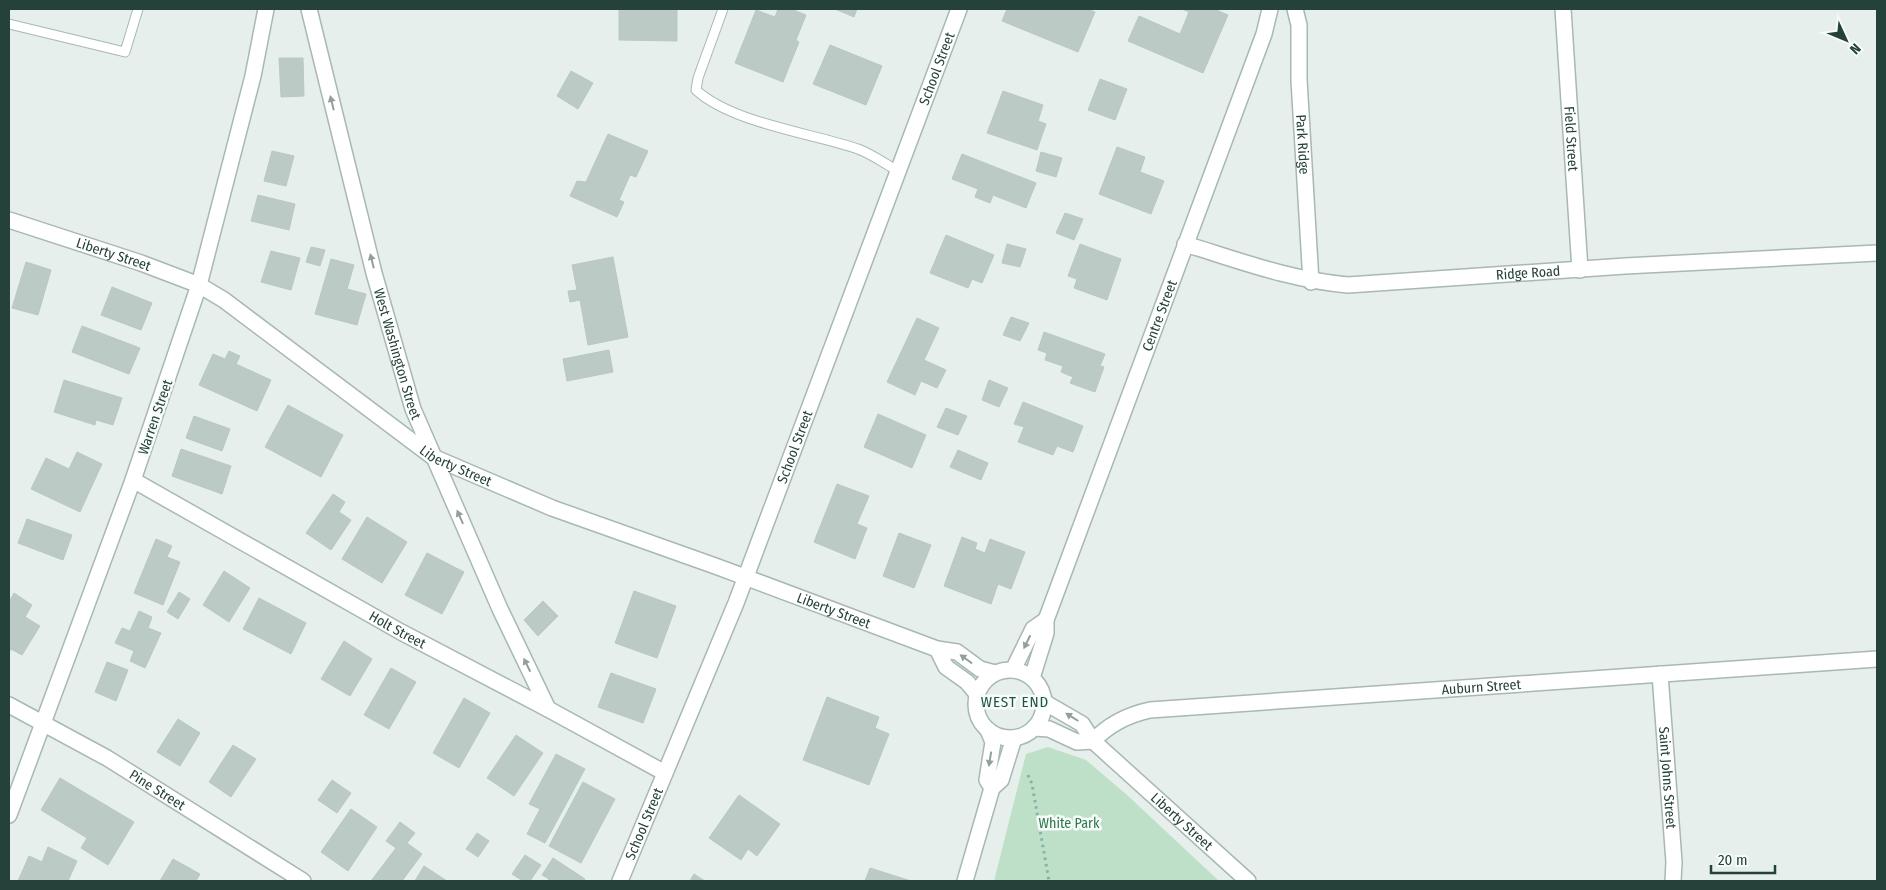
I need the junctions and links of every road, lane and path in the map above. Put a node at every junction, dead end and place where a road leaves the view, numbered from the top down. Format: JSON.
{"nodes":[{"id":1,"x":138,"y":9,"type":"edge"},
{"id":2,"x":266,"y":9,"type":"edge"},
{"id":3,"x":309,"y":9,"type":"edge"},
{"id":4,"x":723,"y":9,"type":"edge"},
{"id":5,"x":959,"y":9,"type":"edge"},
{"id":6,"x":1270,"y":9,"type":"edge"},
{"id":7,"x":1295,"y":9,"type":"edge"},
{"id":8,"x":1563,"y":9,"type":"edge"},
{"id":9,"x":9,"y":24,"type":"edge"},
{"id":10,"x":898,"y":171,"type":"junction"},
{"id":11,"x":9,"y":220,"type":"edge"},
{"id":12,"x":1185,"y":244,"type":"junction"},
{"id":13,"x":1877,"y":253,"type":"edge"},
{"id":14,"x":1580,"y":270,"type":"junction"},
{"id":15,"x":1311,"y":282,"type":"junction"},
{"id":16,"x":199,"y":285,"type":"junction"},
{"id":17,"x":433,"y":458,"type":"junction"},
{"id":18,"x":134,"y":480,"type":"junction"},
{"id":19,"x":746,"y":577,"type":"junction"},
{"id":20,"x":1046,"y":620,"type":"junction"},
{"id":21,"x":937,"y":649,"type":"junction"},
{"id":22,"x":1877,"y":659,"type":"edge"},
{"id":23,"x":1013,"y":670,"type":"junction"},
{"id":24,"x":995,"y":673,"type":"junction"},
{"id":25,"x":1660,"y":674,"type":"junction"},
{"id":26,"x":1032,"y":678,"type":"junction"},
{"id":27,"x":977,"y":694,"type":"junction"},
{"id":28,"x":1044,"y":702,"type":"junction"},
{"id":29,"x":9,"y":705,"type":"edge"},
{"id":30,"x":548,"y":709,"type":"junction"},
{"id":31,"x":44,"y":723,"type":"junction"},
{"id":32,"x":1034,"y":728,"type":"junction"},
{"id":33,"x":988,"y":730,"type":"junction"},
{"id":34,"x":1014,"y":738,"type":"junction"},
{"id":35,"x":1093,"y":741,"type":"junction"},
{"id":36,"x":665,"y":773,"type":"junction"},
{"id":37,"x":1028,"y":775,"type":"dead end"},
{"id":38,"x":992,"y":788,"type":"junction"},
{"id":39,"x":9,"y":815,"type":"edge"},
{"id":40,"x":303,"y":881,"type":"edge"},
{"id":41,"x":620,"y":881,"type":"edge"},
{"id":42,"x":965,"y":881,"type":"edge"},
{"id":43,"x":1048,"y":881,"type":"edge"},
{"id":44,"x":1248,"y":881,"type":"edge"},
{"id":45,"x":1673,"y":881,"type":"edge"}],
"edges":[{"from":1,"to":9,"type":"lane"},
{"from":2,"to":16,"type":"street","name":"Warren Street"},
{"from":17,"to":3,"type":"street","name":"West Washington Street","one_way":true},
{"from":4,"to":10,"type":"lane"},
{"from":5,"to":10,"type":"street","name":"School Street"},
{"from":6,"to":12,"type":"street","name":"Centre Street"},
{"from":7,"to":15,"type":"street","name":"Park Ridge"},
{"from":8,"to":14,"type":"street","name":"Field Street"},
{"from":10,"to":19,"type":"street","name":"School Street"},
{"from":11,"to":16,"type":"street","name":"Liberty Street"},
{"from":12,"to":15,"type":"street","name":"Ridge Road"},
{"from":12,"to":20,"type":"street","name":"Centre Street"},
{"from":13,"to":14,"type":"street","name":"Ridge Road"},
{"from":14,"to":15,"type":"street","name":"Ridge Road"},
{"from":16,"to":17,"type":"street","name":"Liberty Street"},
{"from":16,"to":18,"type":"street","name":"Warren Street"},
{"from":17,"to":19,"type":"street","name":"Liberty Street"},
{"from":30,"to":17,"type":"street","name":"West Washington Street","one_way":true},
{"from":18,"to":30,"type":"street","name":"Holt Street"},
{"from":18,"to":31,"type":"street","name":"Warren Street"},
{"from":19,"to":21,"type":"street","name":"Liberty Street"},
{"from":19,"to":36,"type":"street","name":"School Street"},
{"from":20,"to":23,"type":"street","name":"Centre Street","one_way":true},
{"from":20,"to":26,"type":"street","name":"Centre Street"},
{"from":24,"to":21,"type":"street","name":"Liberty Street","one_way":true},
{"from":21,"to":27,"type":"street"},
{"from":22,"to":25,"type":"street","name":"Auburn Street"},
{"from":23,"to":24,"type":"street"},
{"from":23,"to":26,"type":"street"},
{"from":24,"to":27,"type":"street"},
{"from":25,"to":35,"type":"street","name":"Auburn Street"},
{"from":25,"to":45,"type":"street","name":"Saint Johns Street"},
{"from":26,"to":28,"type":"street"},
{"from":27,"to":33,"type":"street"},
{"from":28,"to":32,"type":"street"},
{"from":35,"to":28,"type":"street","name":"Liberty Street","one_way":true},
{"from":29,"to":31,"type":"street","name":"Pine Street"},
{"from":30,"to":36,"type":"street","name":"Holt Street"},
{"from":31,"to":39,"type":"street","name":"Warren Street"},
{"from":31,"to":40,"type":"street","name":"Pine Street"},
{"from":32,"to":34,"type":"street"},
{"from":32,"to":35,"type":"street"},
{"from":33,"to":34,"type":"street"},
{"from":33,"to":38,"type":"street","one_way":true},
{"from":34,"to":38,"type":"street"},
{"from":35,"to":44,"type":"street","name":"Liberty Street"},
{"from":36,"to":41,"type":"street","name":"School Street"},
{"from":37,"to":43,"type":"path"},
{"from":38,"to":42,"type":"street"}]}
